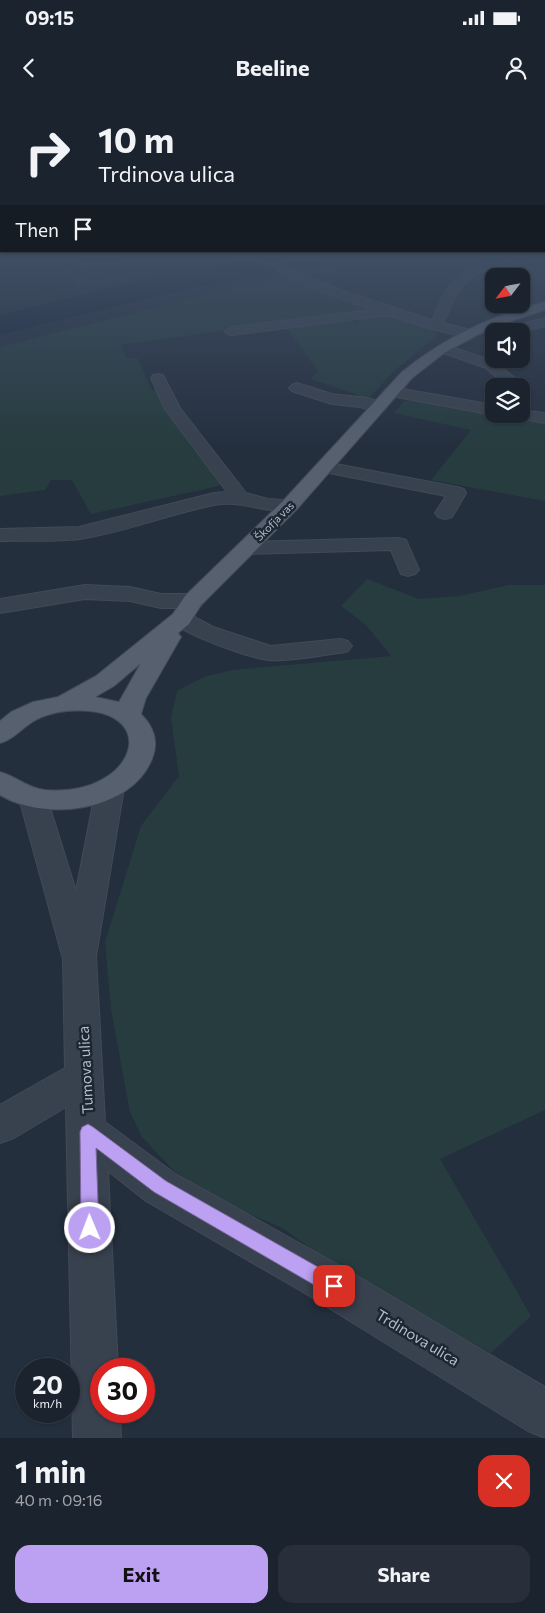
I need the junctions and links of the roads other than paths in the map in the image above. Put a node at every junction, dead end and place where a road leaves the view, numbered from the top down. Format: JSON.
{"nodes":[{"id":1,"x":307,"y":321,"type":"edge"},
{"id":2,"x":421,"y":321,"type":"edge"},
{"id":3,"x":438,"y":321,"type":"edge"},
{"id":4,"x":496,"y":321,"type":"edge"},
{"id":5,"x":545,"y":322,"type":"edge"},
{"id":6,"x":435,"y":326,"type":"junction"},
{"id":7,"x":530,"y":326,"type":"edge"},
{"id":8,"x":232,"y":331,"type":"dead end"},
{"id":9,"x":466,"y":333,"type":"junction"},
{"id":10,"x":443,"y":348,"type":"junction"},
{"id":11,"x":158,"y":378,"type":"dead end"},
{"id":12,"x":506,"y":378,"type":"edge"},
{"id":13,"x":297,"y":388,"type":"dead end"},
{"id":14,"x":391,"y":392,"type":"junction"},
{"id":15,"x":378,"y":407,"type":"junction"},
{"id":16,"x":485,"y":408,"type":"edge"},
{"id":17,"x":530,"y":416,"type":"edge"},
{"id":18,"x":545,"y":418,"type":"edge"},
{"id":19,"x":325,"y":467,"type":"junction"},
{"id":20,"x":238,"y":498,"type":"junction"},
{"id":21,"x":290,"y":505,"type":"junction"},
{"id":22,"x":445,"y":513,"type":"dead end"},
{"id":23,"x":0,"y":535,"type":"edge"},
{"id":24,"x":246,"y":548,"type":"junction"},
{"id":25,"x":408,"y":570,"type":"dead end"},
{"id":26,"x":0,"y":606,"type":"edge"},
{"id":27,"x":187,"y":610,"type":"junction"},
{"id":28,"x":340,"y":646,"type":"dead end"},
{"id":29,"x":66,"y":703,"type":"junction"},
{"id":30,"x":128,"y":716,"type":"junction"},
{"id":31,"x":0,"y":735,"type":"edge"},
{"id":32,"x":110,"y":788,"type":"junction"},
{"id":33,"x":11,"y":790,"type":"edge"},
{"id":34,"x":80,"y":959,"type":"junction"},
{"id":35,"x":84,"y":1077,"type":"junction"},
{"id":36,"x":0,"y":1125,"type":"edge"},
{"id":37,"x":88,"y":1132,"type":"junction"},
{"id":38,"x":545,"y":1414,"type":"edge"},
{"id":39,"x":97,"y":1438,"type":"edge"}],
"edges":[{"from":1,"to":8,"type":"street"},
{"from":2,"to":6,"type":"street"},
{"from":3,"to":6,"type":"street"},
{"from":4,"to":9,"type":"main road","name":"Škofja vas"},
{"from":5,"to":7,"type":"street"},
{"from":6,"to":9,"type":"street"},
{"from":9,"to":10,"type":"main road","name":"Škofja vas"},
{"from":10,"to":12,"type":"street"},
{"from":10,"to":14,"type":"main road","name":"Škofja vas"},
{"from":11,"to":20,"type":"street"},
{"from":13,"to":15,"type":"street"},
{"from":14,"to":15,"type":"main road","name":"Škofja vas"},
{"from":14,"to":16,"type":"street"},
{"from":15,"to":19,"type":"main road","name":"Škofja vas"},
{"from":17,"to":18,"type":"street"},
{"from":19,"to":21,"type":"main road","name":"Škofja vas"},
{"from":19,"to":22,"type":"street"},
{"from":20,"to":21,"type":"street"},
{"from":20,"to":23,"type":"street"},
{"from":21,"to":24,"type":"main road","name":"Škofja vas"},
{"from":24,"to":25,"type":"street"},
{"from":24,"to":27,"type":"main road","name":"Škofja vas"},
{"from":26,"to":27,"type":"street"},
{"from":27,"to":28,"type":"street"},
{"from":27,"to":29,"type":"main road","name":"Škofja vas"},
{"from":27,"to":30,"type":"main road"},
{"from":29,"to":30,"type":"main road"},
{"from":29,"to":31,"type":"main road","name":"Škofja vas"},
{"from":30,"to":32,"type":"main road"},
{"from":32,"to":33,"type":"main road"},
{"from":32,"to":34,"type":"street"},
{"from":33,"to":34,"type":"street","name":"Tumova ulica"},
{"from":34,"to":35,"type":"street","name":"Tumova ulica"},
{"from":35,"to":36,"type":"street"},
{"from":35,"to":37,"type":"street","name":"Tumova ulica"},
{"from":37,"to":38,"type":"street","name":"Trdinova ulica"},
{"from":37,"to":39,"type":"street","name":"Tumova ulica"}]}
